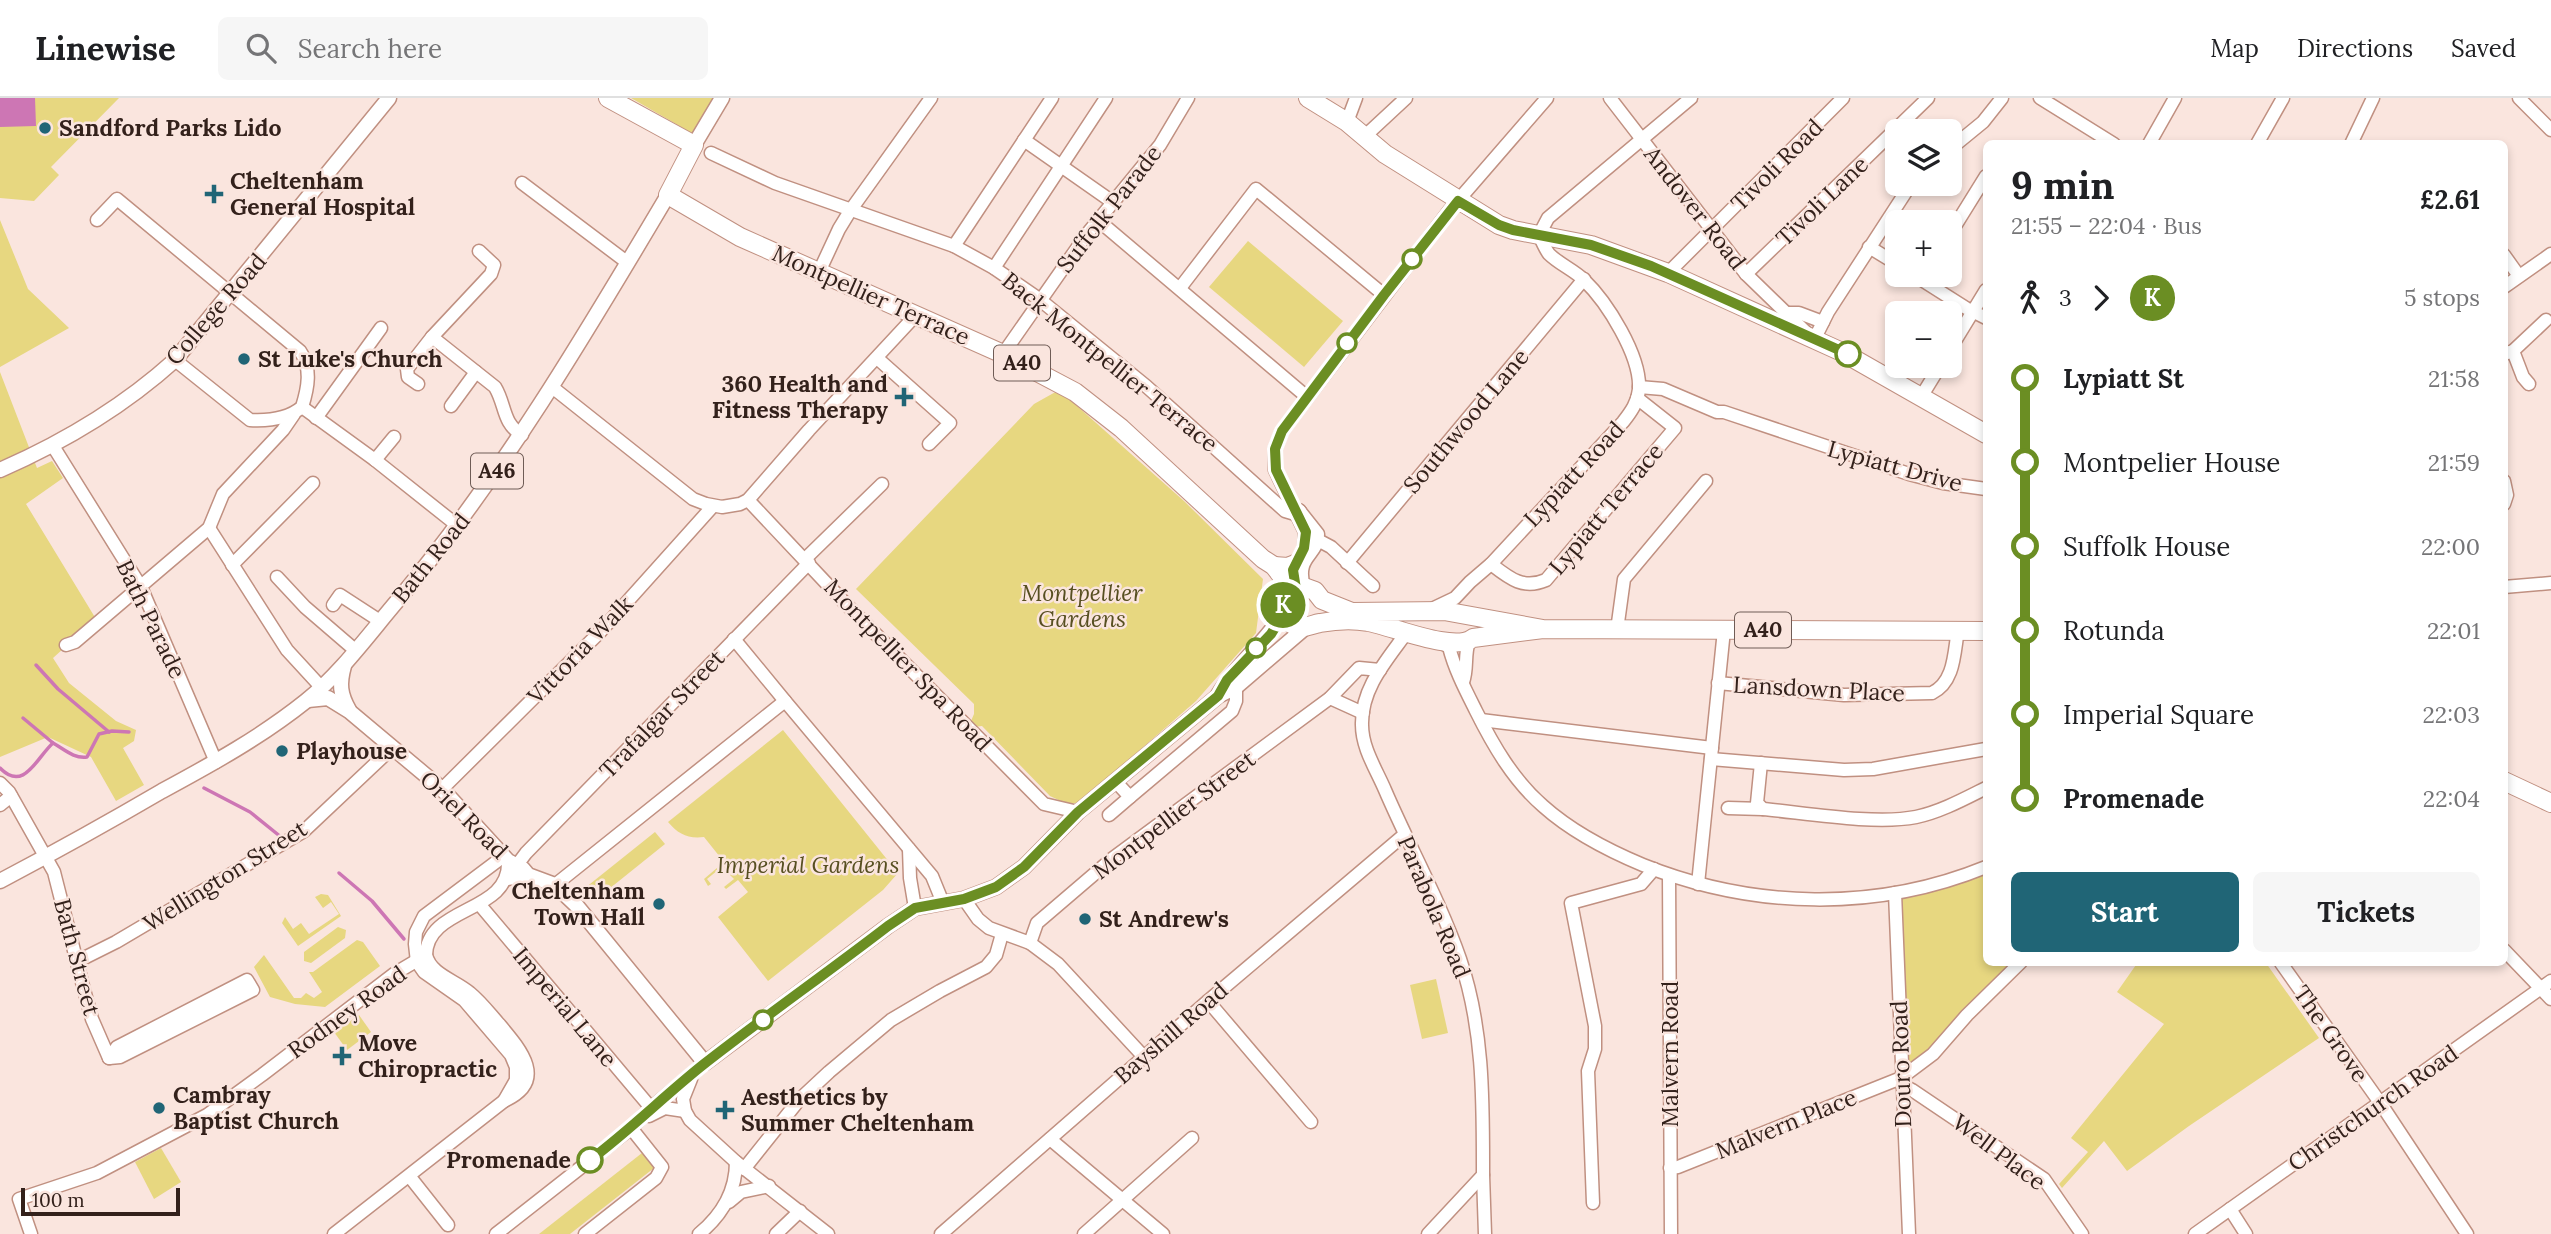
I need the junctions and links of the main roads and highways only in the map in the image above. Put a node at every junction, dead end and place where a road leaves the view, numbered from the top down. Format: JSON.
{"nodes":[{"id":1,"x":389,"y":98,"type":"edge"},
{"id":2,"x":608,"y":98,"type":"edge"},
{"id":3,"x":722,"y":98,"type":"edge"},
{"id":4,"x":1308,"y":98,"type":"edge"},
{"id":5,"x":703,"y":149,"type":"junction"},
{"id":6,"x":668,"y":195,"type":"junction"},
{"id":7,"x":1983,"y":432,"type":"edge"},
{"id":8,"x":0,"y":470,"type":"edge"},
{"id":9,"x":1268,"y":562,"type":"junction"},
{"id":10,"x":1295,"y":564,"type":"road end"},
{"id":11,"x":1292,"y":596,"type":"junction"},
{"id":12,"x":1322,"y":600,"type":"junction"},
{"id":13,"x":1423,"y":612,"type":"junction"},
{"id":14,"x":1468,"y":615,"type":"junction"},
{"id":15,"x":1310,"y":625,"type":"junction"},
{"id":16,"x":1543,"y":629,"type":"junction"},
{"id":17,"x":1983,"y":631,"type":"edge"},
{"id":18,"x":1422,"y":636,"type":"junction"},
{"id":19,"x":1471,"y":639,"type":"junction"},
{"id":20,"x":344,"y":664,"type":"junction"},
{"id":21,"x":1218,"y":696,"type":"junction"},
{"id":22,"x":307,"y":700,"type":"junction"},
{"id":23,"x":349,"y":711,"type":"junction"},
{"id":24,"x":2508,"y":783,"type":"edge"},
{"id":25,"x":2551,"y":803,"type":"edge"},
{"id":26,"x":514,"y":864,"type":"junction"},
{"id":27,"x":507,"y":878,"type":"road end"},
{"id":28,"x":0,"y":881,"type":"edge"}],
"edges":[{"from":1,"to":8,"type":"main road","name":"College Road"},
{"from":2,"to":5,"type":"highway"},
{"from":3,"to":5,"type":"main road","name":"Bath Road","number":"A46"},
{"from":4,"to":7,"type":"highway","name":"Andover Road"},
{"from":5,"to":6,"type":"highway","name":"Bath Road","number":"A46"},
{"from":6,"to":9,"type":"highway","name":"Montpellier Terrace","number":"A40"},
{"from":6,"to":20,"type":"main road","name":"Bath Road","number":"A46"},
{"from":9,"to":10,"type":"highway"},
{"from":9,"to":11,"type":"highway","name":"Montpellier Terrace","number":"A40"},
{"from":11,"to":12,"type":"highway","number":"A40"},
{"from":11,"to":15,"type":"highway","number":"A40"},
{"from":11,"to":21,"type":"main road"},
{"from":12,"to":13,"type":"highway","number":"A40"},
{"from":12,"to":15,"type":"highway"},
{"from":13,"to":14,"type":"highway","number":"A40"},
{"from":13,"to":18,"type":"highway"},
{"from":14,"to":16,"type":"highway","number":"A40"},
{"from":14,"to":19,"type":"highway"},
{"from":15,"to":18,"type":"highway","number":"A40"},
{"from":15,"to":21,"type":"main road"},
{"from":16,"to":17,"type":"highway","number":"A40"},
{"from":16,"to":19,"type":"highway","number":"A40"},
{"from":18,"to":19,"type":"highway","number":"A40"},
{"from":20,"to":22,"type":"main road","name":"Bath Road","number":"A46"},
{"from":20,"to":23,"type":"main road"},
{"from":21,"to":26,"type":"main road","name":"Oriel Road"},
{"from":22,"to":23,"type":"main road","name":"Oriel Road"},
{"from":22,"to":28,"type":"main road","name":"Bath Road","number":"A46"},
{"from":23,"to":26,"type":"main road","name":"Oriel Road"},
{"from":24,"to":25,"type":"highway"},
{"from":26,"to":27,"type":"main road"}]}
